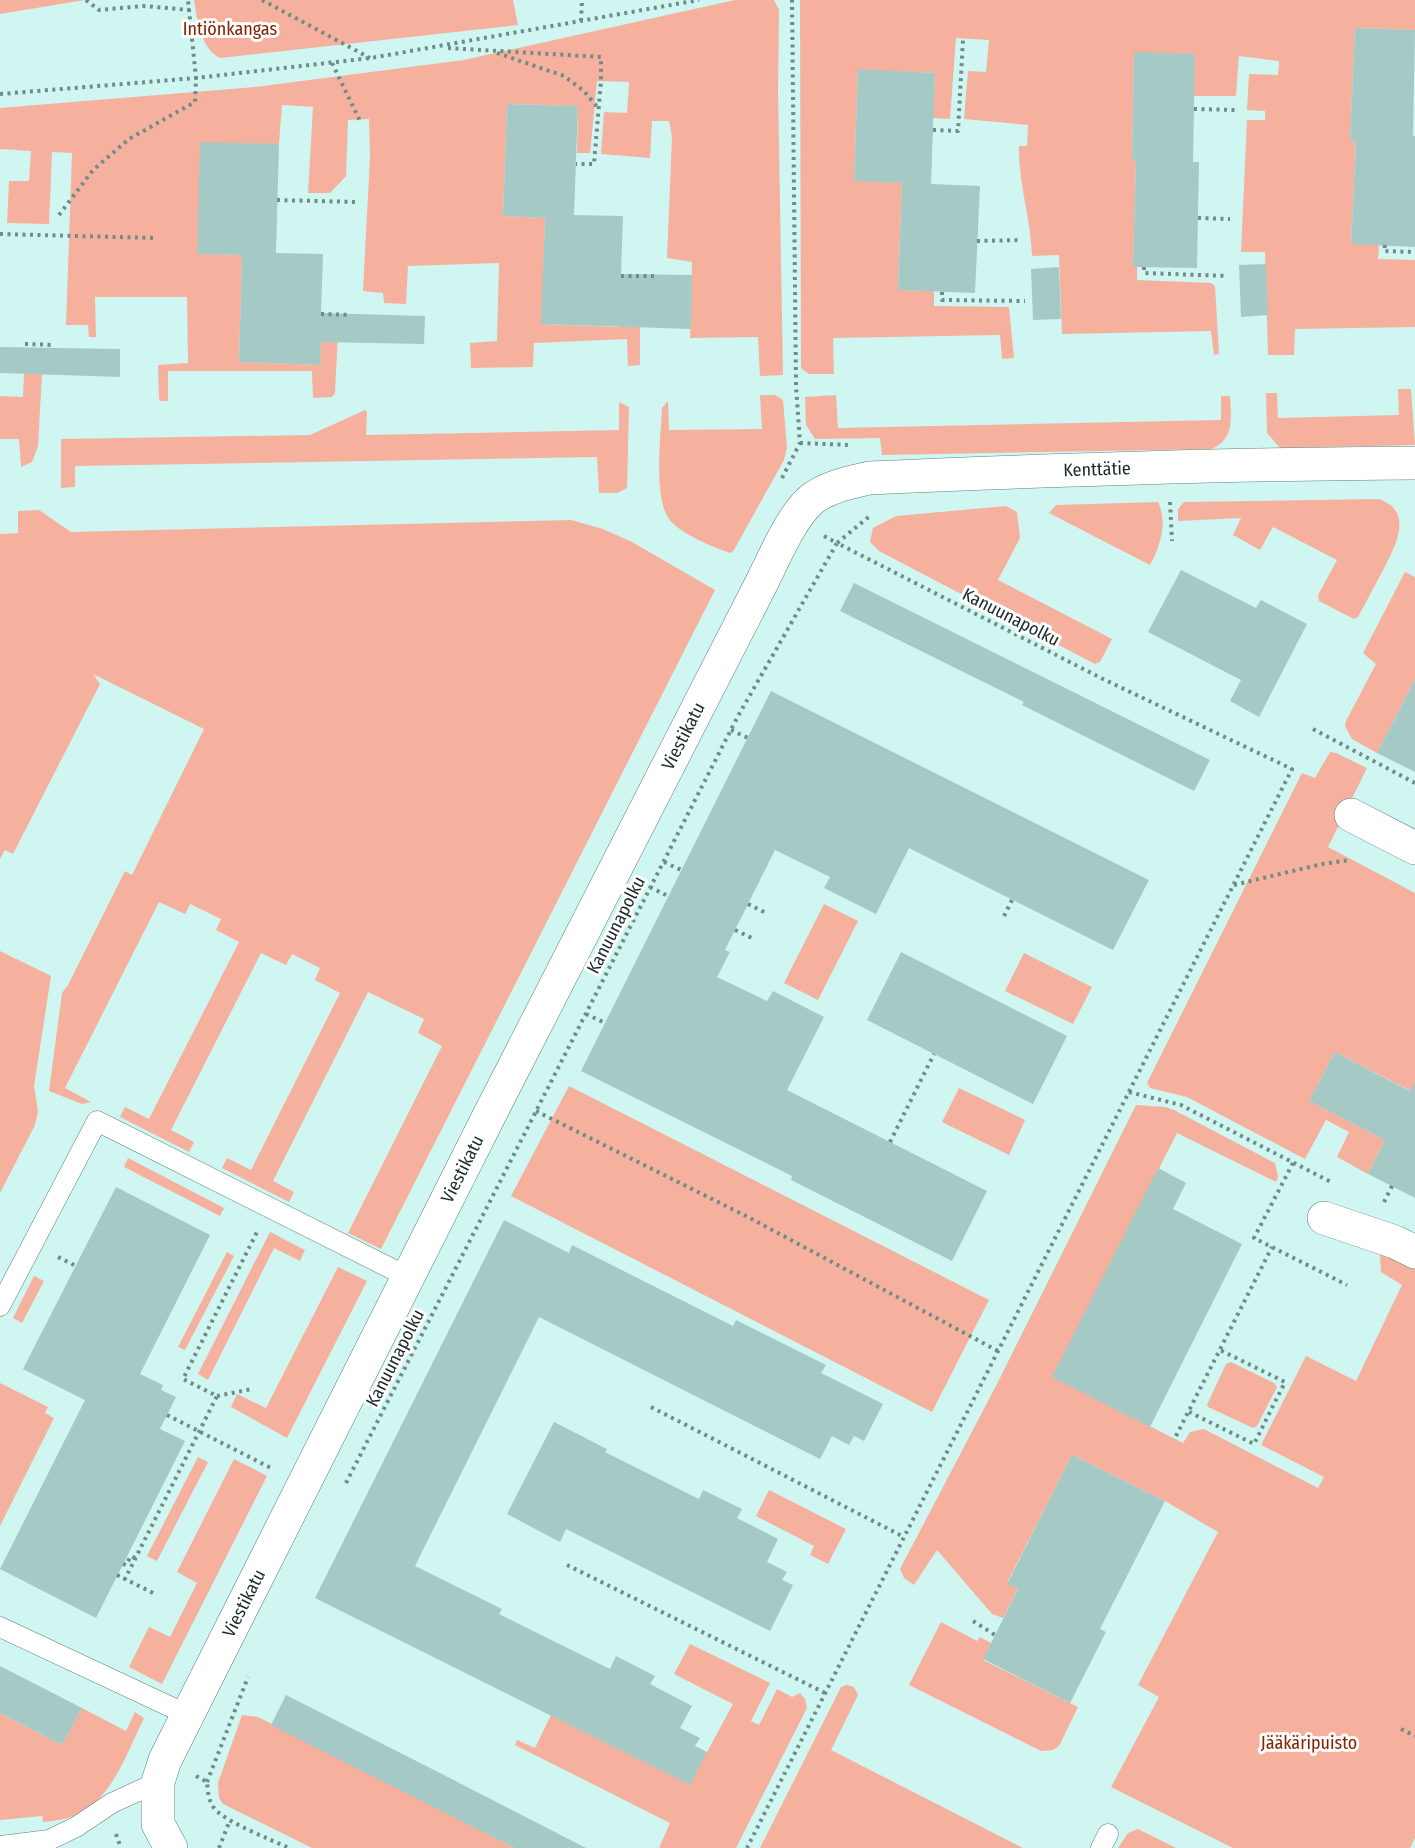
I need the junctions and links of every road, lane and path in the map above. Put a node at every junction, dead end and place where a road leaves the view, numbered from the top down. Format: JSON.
{"nodes":[{"id":1,"x":86,"y":0,"type":"edge"},
{"id":2,"x":188,"y":0,"type":"edge"},
{"id":3,"x":262,"y":0,"type":"edge"},
{"id":4,"x":277,"y":0,"type":"edge"},
{"id":5,"x":582,"y":0,"type":"edge"},
{"id":6,"x":695,"y":0,"type":"edge"},
{"id":7,"x":792,"y":0,"type":"edge"},
{"id":8,"x":278,"y":9,"type":"junction"},
{"id":9,"x":190,"y":10,"type":"junction"},
{"id":10,"x":581,"y":21,"type":"junction"},
{"id":11,"x":963,"y":40,"type":"dead end"},
{"id":12,"x":440,"y":47,"type":"junction"},
{"id":13,"x":491,"y":51,"type":"junction"},
{"id":14,"x":371,"y":58,"type":"junction"},
{"id":15,"x":332,"y":63,"type":"junction"},
{"id":16,"x":196,"y":78,"type":"junction"},
{"id":17,"x":0,"y":94,"type":"edge"},
{"id":18,"x":598,"y":108,"type":"junction"},
{"id":19,"x":1194,"y":109,"type":"dead end"},
{"id":20,"x":1236,"y":110,"type":"dead end"},
{"id":21,"x":360,"y":121,"type":"dead end"},
{"id":22,"x":933,"y":130,"type":"dead end"},
{"id":23,"x":576,"y":164,"type":"dead end"},
{"id":24,"x":277,"y":200,"type":"dead end"},
{"id":25,"x":356,"y":202,"type":"dead end"},
{"id":26,"x":59,"y":215,"type":"dead end"},
{"id":27,"x":1198,"y":218,"type":"dead end"},
{"id":28,"x":1230,"y":219,"type":"dead end"},
{"id":29,"x":0,"y":234,"type":"edge"},
{"id":30,"x":154,"y":238,"type":"dead end"},
{"id":31,"x":1022,"y":240,"type":"dead end"},
{"id":32,"x":977,"y":242,"type":"dead end"},
{"id":33,"x":1385,"y":246,"type":"dead end"},
{"id":34,"x":1415,"y":252,"type":"edge"},
{"id":35,"x":1144,"y":267,"type":"dead end"},
{"id":36,"x":621,"y":276,"type":"dead end"},
{"id":37,"x":655,"y":276,"type":"dead end"},
{"id":38,"x":1228,"y":276,"type":"dead end"},
{"id":39,"x":942,"y":292,"type":"dead end"},
{"id":40,"x":1025,"y":301,"type":"dead end"},
{"id":41,"x":321,"y":314,"type":"dead end"},
{"id":42,"x":351,"y":315,"type":"dead end"},
{"id":43,"x":25,"y":344,"type":"dead end"},
{"id":44,"x":54,"y":345,"type":"dead end"},
{"id":45,"x":801,"y":443,"type":"junction"},
{"id":46,"x":854,"y":445,"type":"dead end"},
{"id":47,"x":1415,"y":464,"type":"edge"},
{"id":48,"x":778,"y":485,"type":"dead end"},
{"id":49,"x":1170,"y":495,"type":"dead end"},
{"id":50,"x":794,"y":521,"type":"joint"},
{"id":51,"x":1172,"y":541,"type":"dead end"},
{"id":52,"x":1313,"y":729,"type":"dead end"},
{"id":53,"x":731,"y":730,"type":"junction"},
{"id":54,"x":748,"y":738,"type":"dead end"},
{"id":55,"x":1415,"y":783,"type":"edge"},
{"id":56,"x":1351,"y":815,"type":"dead end"},
{"id":57,"x":1415,"y":848,"type":"edge"},
{"id":58,"x":1351,"y":860,"type":"dead end"},
{"id":59,"x":664,"y":862,"type":"junction"},
{"id":60,"x":681,"y":870,"type":"dead end"},
{"id":61,"x":1234,"y":885,"type":"junction"},
{"id":62,"x":650,"y":887,"type":"junction"},
{"id":63,"x":668,"y":896,"type":"dead end"},
{"id":64,"x":1012,"y":900,"type":"dead end"},
{"id":65,"x":748,"y":904,"type":"dead end"},
{"id":66,"x":768,"y":914,"type":"dead end"},
{"id":67,"x":1004,"y":916,"type":"dead end"},
{"id":68,"x":735,"y":930,"type":"dead end"},
{"id":69,"x":754,"y":939,"type":"dead end"},
{"id":70,"x":586,"y":1014,"type":"junction"},
{"id":71,"x":605,"y":1023,"type":"dead end"},
{"id":72,"x":934,"y":1054,"type":"dead end"},
{"id":73,"x":1129,"y":1092,"type":"junction"},
{"id":74,"x":536,"y":1111,"type":"junction"},
{"id":75,"x":890,"y":1142,"type":"dead end"},
{"id":76,"x":1293,"y":1162,"type":"junction"},
{"id":77,"x":1392,"y":1186,"type":"dead end"},
{"id":78,"x":1341,"y":1188,"type":"dead end"},
{"id":79,"x":1380,"y":1208,"type":"dead end"},
{"id":80,"x":269,"y":1209,"type":"junction"},
{"id":81,"x":1324,"y":1218,"type":"dead end"},
{"id":82,"x":1272,"y":1247,"type":"junction"},
{"id":83,"x":1415,"y":1252,"type":"edge"},
{"id":84,"x":63,"y":1259,"type":"dead end"},
{"id":85,"x":76,"y":1266,"type":"dead end"},
{"id":86,"x":408,"y":1277,"type":"junction"},
{"id":87,"x":1347,"y":1285,"type":"dead end"},
{"id":88,"x":0,"y":1306,"type":"edge"},
{"id":89,"x":1220,"y":1350,"type":"junction"},
{"id":90,"x":998,"y":1351,"type":"junction"},
{"id":91,"x":252,"y":1389,"type":"dead end"},
{"id":92,"x":217,"y":1396,"type":"junction"},
{"id":93,"x":651,"y":1407,"type":"dead end"},
{"id":94,"x":1189,"y":1412,"type":"junction"},
{"id":95,"x":167,"y":1415,"type":"dead end"},
{"id":96,"x":199,"y":1432,"type":"junction"},
{"id":97,"x":1176,"y":1436,"type":"dead end"},
{"id":98,"x":279,"y":1472,"type":"dead end"},
{"id":99,"x":346,"y":1485,"type":"dead end"},
{"id":100,"x":904,"y":1537,"type":"junction"},
{"id":101,"x":135,"y":1558,"type":"junction"},
{"id":102,"x":123,"y":1564,"type":"dead end"},
{"id":103,"x":567,"y":1565,"type":"dead end"},
{"id":104,"x":117,"y":1575,"type":"dead end"},
{"id":105,"x":125,"y":1579,"type":"junction"},
{"id":106,"x":153,"y":1593,"type":"dead end"},
{"id":107,"x":973,"y":1621,"type":"dead end"},
{"id":108,"x":0,"y":1627,"type":"edge"},
{"id":109,"x":995,"y":1635,"type":"dead end"},
{"id":110,"x":249,"y":1676,"type":"dead end"},
{"id":111,"x":825,"y":1693,"type":"junction"},
{"id":112,"x":188,"y":1715,"type":"junction"},
{"id":113,"x":1401,"y":1729,"type":"dead end"},
{"id":114,"x":1415,"y":1736,"type":"edge"},
{"id":115,"x":162,"y":1771,"type":"junction"},
{"id":116,"x":207,"y":1782,"type":"junction"},
{"id":117,"x":230,"y":1820,"type":"junction"},
{"id":118,"x":165,"y":1836,"type":"edge"},
{"id":119,"x":0,"y":1846,"type":"edge"},
{"id":120,"x":219,"y":1848,"type":"edge"},
{"id":121,"x":289,"y":1848,"type":"edge"},
{"id":122,"x":747,"y":1848,"type":"edge"}],
"edges":[{"from":1,"to":9,"type":"path"},
{"from":2,"to":9,"type":"path"},
{"from":3,"to":8,"type":"path"},
{"from":4,"to":8,"type":"path"},
{"from":5,"to":10,"type":"path"},
{"from":6,"to":10,"type":"path"},
{"from":7,"to":45,"type":"path"},
{"from":8,"to":14,"type":"path"},
{"from":9,"to":16,"type":"path"},
{"from":10,"to":12,"type":"path"},
{"from":11,"to":22,"type":"path"},
{"from":12,"to":13,"type":"path"},
{"from":12,"to":14,"type":"path"},
{"from":13,"to":18,"type":"path"},
{"from":13,"to":18,"type":"path"},
{"from":14,"to":15,"type":"path"},
{"from":15,"to":16,"type":"path"},
{"from":15,"to":21,"type":"path"},
{"from":16,"to":17,"type":"path"},
{"from":16,"to":26,"type":"path"},
{"from":18,"to":23,"type":"path"},
{"from":19,"to":20,"type":"path"},
{"from":24,"to":25,"type":"path"},
{"from":27,"to":28,"type":"path"},
{"from":29,"to":30,"type":"path"},
{"from":31,"to":32,"type":"path"},
{"from":33,"to":34,"type":"path"},
{"from":35,"to":38,"type":"path"},
{"from":36,"to":37,"type":"path"},
{"from":39,"to":40,"type":"path"},
{"from":41,"to":42,"type":"path"},
{"from":43,"to":44,"type":"path"},
{"from":45,"to":46,"type":"path"},
{"from":45,"to":48,"type":"path"},
{"from":47,"to":50,"type":"street","name":"Kenttätie"},
{"from":49,"to":51,"type":"path"},
{"from":50,"to":86,"type":"street","name":"Viestikatu"},
{"from":52,"to":55,"type":"path"},
{"from":53,"to":54,"type":"path"},
{"from":53,"to":59,"type":"path","name":"Kanuunapolku"},
{"from":53,"to":61,"type":"path","name":"Kanuunapolku"},
{"from":56,"to":57,"type":"street"},
{"from":58,"to":61,"type":"path"},
{"from":59,"to":60,"type":"path"},
{"from":59,"to":62,"type":"path","name":"Kanuunapolku"},
{"from":61,"to":73,"type":"path"},
{"from":62,"to":63,"type":"path"},
{"from":62,"to":70,"type":"path","name":"Kanuunapolku"},
{"from":64,"to":67,"type":"path"},
{"from":65,"to":66,"type":"path"},
{"from":68,"to":69,"type":"path"},
{"from":70,"to":71,"type":"path"},
{"from":70,"to":74,"type":"path","name":"Kanuunapolku"},
{"from":72,"to":75,"type":"path"},
{"from":73,"to":76,"type":"path"},
{"from":73,"to":90,"type":"path"},
{"from":74,"to":90,"type":"path"},
{"from":74,"to":99,"type":"path","name":"Kanuunapolku"},
{"from":76,"to":78,"type":"path"},
{"from":76,"to":82,"type":"path"},
{"from":77,"to":79,"type":"path"},
{"from":80,"to":86,"type":"lane"},
{"from":80,"to":88,"type":"lane"},
{"from":80,"to":92,"type":"path"},
{"from":81,"to":83,"type":"street"},
{"from":82,"to":87,"type":"path"},
{"from":82,"to":89,"type":"path"},
{"from":84,"to":85,"type":"path"},
{"from":86,"to":112,"type":"street","name":"Viestikatu"},
{"from":89,"to":94,"type":"path"},
{"from":89,"to":94,"type":"path"},
{"from":90,"to":100,"type":"path"},
{"from":91,"to":92,"type":"path"},
{"from":92,"to":96,"type":"path"},
{"from":93,"to":100,"type":"path"},
{"from":94,"to":97,"type":"path"},
{"from":95,"to":96,"type":"path"},
{"from":96,"to":98,"type":"path"},
{"from":96,"to":101,"type":"path"},
{"from":100,"to":111,"type":"path"},
{"from":101,"to":102,"type":"path"},
{"from":101,"to":105,"type":"path"},
{"from":103,"to":111,"type":"path"},
{"from":104,"to":105,"type":"path"},
{"from":105,"to":106,"type":"path"},
{"from":107,"to":109,"type":"path"},
{"from":108,"to":112,"type":"lane"},
{"from":110,"to":116,"type":"path"},
{"from":111,"to":122,"type":"path"},
{"from":112,"to":115,"type":"street","name":"Viestikatu"},
{"from":113,"to":114,"type":"path"},
{"from":115,"to":116,"type":"path"},
{"from":115,"to":118,"type":"street","name":"Viestikatu"},
{"from":115,"to":119,"type":"lane"},
{"from":116,"to":117,"type":"path"},
{"from":117,"to":120,"type":"path"},
{"from":117,"to":121,"type":"path"}]}
